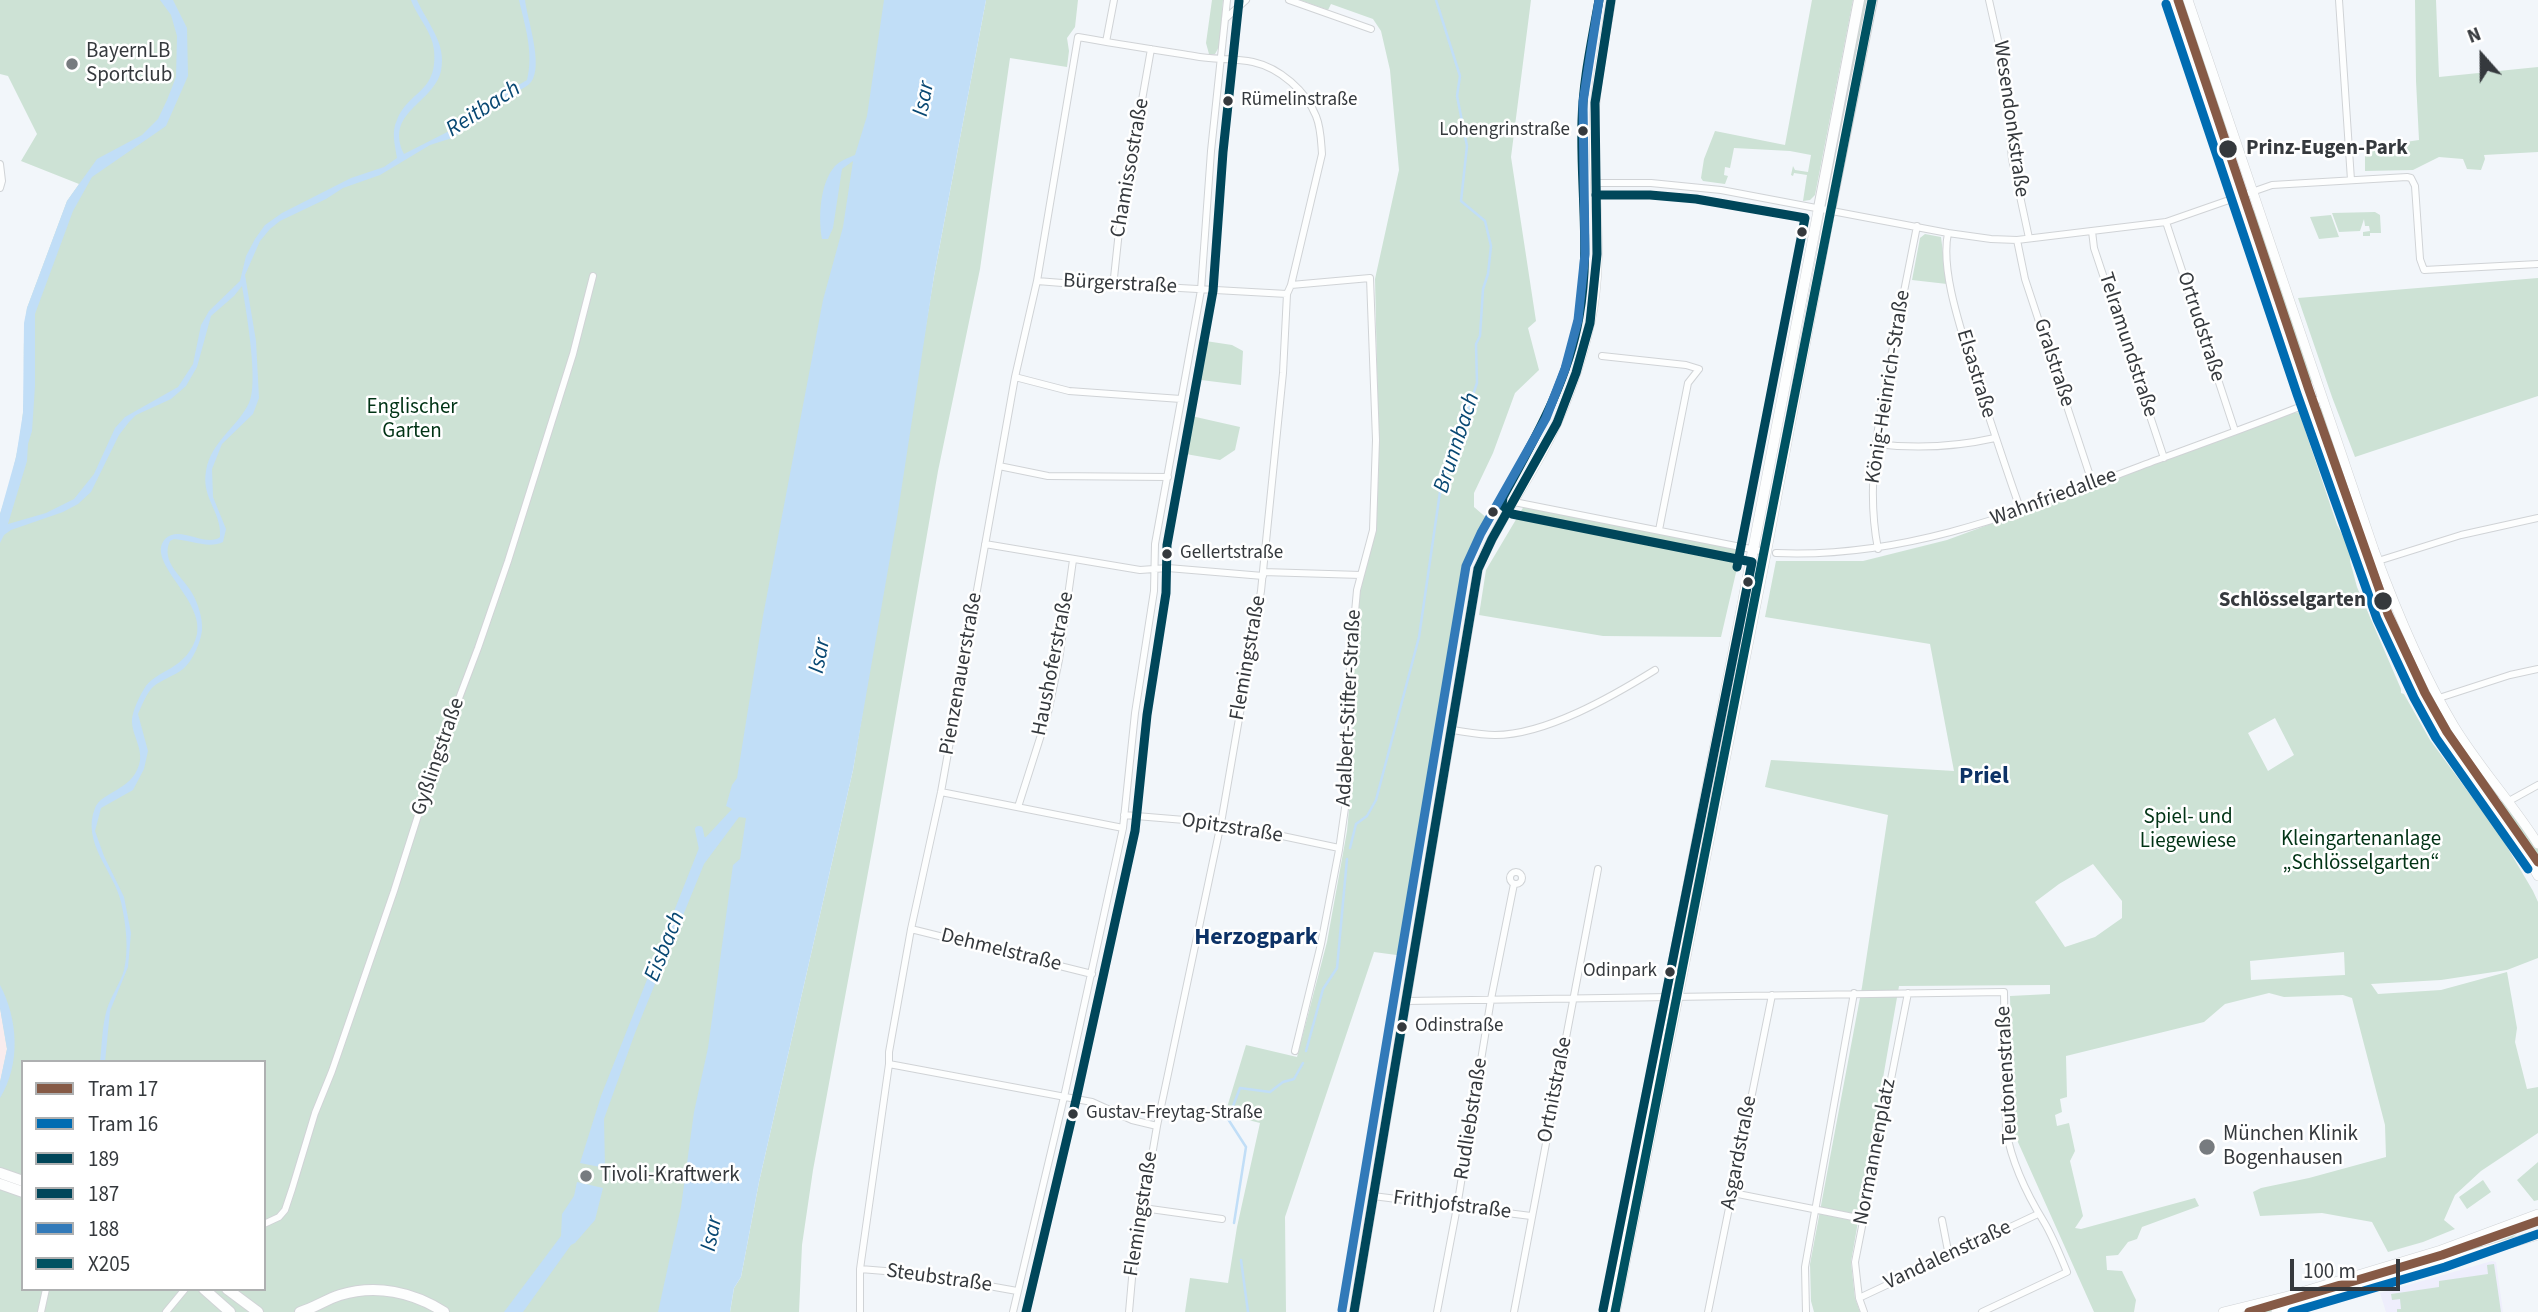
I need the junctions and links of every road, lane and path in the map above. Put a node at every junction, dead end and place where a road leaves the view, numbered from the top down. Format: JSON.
{"nodes":[{"id":1,"x":1114,"y":0,"type":"edge"},
{"id":2,"x":1227,"y":0,"type":"edge"},
{"id":3,"x":1246,"y":0,"type":"edge"},
{"id":4,"x":1289,"y":0,"type":"edge"},
{"id":5,"x":1611,"y":0,"type":"edge"},
{"id":6,"x":1859,"y":0,"type":"edge"},
{"id":7,"x":1872,"y":0,"type":"edge"},
{"id":8,"x":1989,"y":0,"type":"edge"},
{"id":9,"x":2171,"y":0,"type":"edge"},
{"id":10,"x":2188,"y":0,"type":"edge"},
{"id":11,"x":2339,"y":0,"type":"edge"},
{"id":12,"x":1226,"y":19,"type":"junction"},
{"id":13,"x":1371,"y":29,"type":"dead end"},
{"id":14,"x":1106,"y":42,"type":"junction"},
{"id":15,"x":1151,"y":49,"type":"junction"},
{"id":16,"x":1222,"y":60,"type":"junction"},
{"id":17,"x":0,"y":164,"type":"edge"},
{"id":18,"x":2351,"y":180,"type":"junction"},
{"id":19,"x":1595,"y":183,"type":"junction"},
{"id":20,"x":0,"y":188,"type":"edge"},
{"id":21,"x":2255,"y":191,"type":"junction"},
{"id":22,"x":2236,"y":198,"type":"junction"},
{"id":23,"x":1825,"y":209,"type":"junction"},
{"id":24,"x":2166,"y":222,"type":"junction"},
{"id":25,"x":1917,"y":226,"type":"junction"},
{"id":26,"x":2092,"y":231,"type":"junction"},
{"id":27,"x":1948,"y":233,"type":"junction"},
{"id":28,"x":2029,"y":238,"type":"junction"},
{"id":29,"x":2017,"y":240,"type":"junction"},
{"id":30,"x":2538,"y":264,"type":"edge"},
{"id":31,"x":593,"y":276,"type":"dead end"},
{"id":32,"x":1037,"y":281,"type":"junction"},
{"id":33,"x":1291,"y":285,"type":"junction"},
{"id":34,"x":1113,"y":287,"type":"junction"},
{"id":35,"x":1201,"y":290,"type":"junction"},
{"id":36,"x":1287,"y":293,"type":"junction"},
{"id":37,"x":1602,"y":356,"type":"dead end"},
{"id":38,"x":1015,"y":377,"type":"junction"},
{"id":39,"x":2322,"y":398,"type":"junction"},
{"id":40,"x":1181,"y":399,"type":"junction"},
{"id":41,"x":2308,"y":404,"type":"junction"},
{"id":42,"x":2235,"y":431,"type":"junction"},
{"id":43,"x":1995,"y":438,"type":"junction"},
{"id":44,"x":1876,"y":444,"type":"junction"},
{"id":45,"x":2164,"y":458,"type":"junction"},
{"id":46,"x":999,"y":466,"type":"junction"},
{"id":47,"x":1168,"y":477,"type":"junction"},
{"id":48,"x":2093,"y":485,"type":"junction"},
{"id":49,"x":1514,"y":502,"type":"junction"},
{"id":50,"x":2021,"y":511,"type":"junction"},
{"id":51,"x":2538,"y":518,"type":"edge"},
{"id":52,"x":1659,"y":530,"type":"junction"},
{"id":53,"x":985,"y":544,"type":"junction"},
{"id":54,"x":1878,"y":549,"type":"junction"},
{"id":55,"x":1753,"y":550,"type":"junction"},
{"id":56,"x":1771,"y":552,"type":"junction"},
{"id":57,"x":1073,"y":560,"type":"junction"},
{"id":58,"x":2378,"y":561,"type":"junction"},
{"id":59,"x":2363,"y":568,"type":"junction"},
{"id":60,"x":1155,"y":570,"type":"junction"},
{"id":61,"x":1263,"y":574,"type":"junction"},
{"id":62,"x":1361,"y":575,"type":"junction"},
{"id":63,"x":2538,"y":669,"type":"edge"},
{"id":64,"x":1655,"y":670,"type":"dead end"},
{"id":65,"x":2438,"y":698,"type":"junction"},
{"id":66,"x":1452,"y":730,"type":"junction"},
{"id":67,"x":2538,"y":785,"type":"edge"},
{"id":68,"x":941,"y":792,"type":"junction"},
{"id":69,"x":2509,"y":801,"type":"junction"},
{"id":70,"x":1018,"y":807,"type":"junction"},
{"id":71,"x":1124,"y":815,"type":"junction"},
{"id":72,"x":1221,"y":823,"type":"junction"},
{"id":73,"x":1123,"y":828,"type":"junction"},
{"id":74,"x":2538,"y":844,"type":"edge"},
{"id":75,"x":1339,"y":848,"type":"junction"},
{"id":76,"x":1598,"y":869,"type":"dead end"},
{"id":77,"x":2538,"y":876,"type":"edge"},
{"id":78,"x":1514,"y":884,"type":"dead end"},
{"id":79,"x":911,"y":929,"type":"junction"},
{"id":80,"x":1092,"y":974,"type":"junction"},
{"id":81,"x":1854,"y":993,"type":"junction"},
{"id":82,"x":1908,"y":993,"type":"junction"},
{"id":83,"x":1772,"y":995,"type":"junction"},
{"id":84,"x":1672,"y":998,"type":"junction"},
{"id":85,"x":1491,"y":999,"type":"junction"},
{"id":86,"x":1573,"y":999,"type":"junction"},
{"id":87,"x":1405,"y":1001,"type":"junction"},
{"id":88,"x":1295,"y":1052,"type":"dead end"},
{"id":89,"x":889,"y":1064,"type":"junction"},
{"id":90,"x":1064,"y":1097,"type":"junction"},
{"id":91,"x":1157,"y":1126,"type":"junction"},
{"id":92,"x":0,"y":1173,"type":"edge"},
{"id":93,"x":21,"y":1180,"type":"edge"},
{"id":94,"x":0,"y":1184,"type":"edge"},
{"id":95,"x":21,"y":1191,"type":"edge"},
{"id":96,"x":1733,"y":1193,"type":"junction"},
{"id":97,"x":1373,"y":1196,"type":"junction"},
{"id":98,"x":1457,"y":1207,"type":"junction"},
{"id":99,"x":1143,"y":1208,"type":"junction"},
{"id":100,"x":1815,"y":1209,"type":"junction"},
{"id":101,"x":2038,"y":1214,"type":"junction"},
{"id":102,"x":2538,"y":1214,"type":"edge"},
{"id":103,"x":1531,"y":1216,"type":"junction"},
{"id":104,"x":1222,"y":1219,"type":"dead end"},
{"id":105,"x":1863,"y":1219,"type":"junction"},
{"id":106,"x":1942,"y":1220,"type":"dead end"},
{"id":107,"x":266,"y":1223,"type":"edge"},
{"id":108,"x":2538,"y":1234,"type":"edge"},
{"id":109,"x":1949,"y":1256,"type":"junction"},
{"id":110,"x":860,"y":1269,"type":"junction"},
{"id":111,"x":46,"y":1291,"type":"edge"},
{"id":112,"x":183,"y":1291,"type":"edge"},
{"id":113,"x":206,"y":1291,"type":"edge"},
{"id":114,"x":222,"y":1291,"type":"edge"},
{"id":115,"x":229,"y":1291,"type":"edge"},
{"id":116,"x":1017,"y":1291,"type":"junction"},
{"id":117,"x":1859,"y":1298,"type":"junction"},
{"id":118,"x":41,"y":1312,"type":"edge"},
{"id":119,"x":166,"y":1312,"type":"edge"},
{"id":120,"x":230,"y":1312,"type":"edge"},
{"id":121,"x":245,"y":1312,"type":"edge"},
{"id":122,"x":258,"y":1312,"type":"edge"},
{"id":123,"x":300,"y":1312,"type":"edge"},
{"id":124,"x":444,"y":1312,"type":"edge"},
{"id":125,"x":860,"y":1312,"type":"edge"},
{"id":126,"x":1013,"y":1312,"type":"edge"},
{"id":127,"x":1129,"y":1312,"type":"edge"},
{"id":128,"x":1354,"y":1312,"type":"edge"},
{"id":129,"x":1437,"y":1312,"type":"edge"},
{"id":130,"x":1514,"y":1312,"type":"edge"},
{"id":131,"x":1606,"y":1312,"type":"edge"},
{"id":132,"x":1615,"y":1312,"type":"edge"},
{"id":133,"x":1709,"y":1312,"type":"edge"},
{"id":134,"x":1806,"y":1312,"type":"edge"},
{"id":135,"x":1864,"y":1312,"type":"edge"},
{"id":136,"x":1982,"y":1312,"type":"edge"},
{"id":137,"x":2223,"y":1312,"type":"edge"},
{"id":138,"x":2276,"y":1312,"type":"edge"}],
"edges":[{"from":1,"to":14,"type":"street"},
{"from":2,"to":12,"type":"street"},
{"from":3,"to":12,"type":"street"},
{"from":4,"to":13,"type":"street"},
{"from":5,"to":19,"type":"main road"},
{"from":6,"to":23,"type":"highway"},
{"from":7,"to":23,"type":"highway"},
{"from":8,"to":28,"type":"street","name":"Wesendonkstraße"},
{"from":9,"to":22,"type":"main road"},
{"from":10,"to":21,"type":"main road"},
{"from":11,"to":18,"type":"street"},
{"from":12,"to":16,"type":"street"},
{"from":14,"to":15,"type":"street"},
{"from":14,"to":32,"type":"street","name":"Pienzenauerstraße"},
{"from":15,"to":16,"type":"street"},
{"from":15,"to":34,"type":"street","name":"Chamissostraße"},
{"from":16,"to":33,"type":"street","name":"Flemingstraße"},
{"from":16,"to":35,"type":"street"},
{"from":17,"to":20,"type":"street"},
{"from":18,"to":21,"type":"street"},
{"from":18,"to":30,"type":"street"},
{"from":19,"to":23,"type":"street"},
{"from":19,"to":49,"type":"main road"},
{"from":21,"to":22,"type":"street"},
{"from":21,"to":39,"type":"main road"},
{"from":22,"to":24,"type":"street"},
{"from":22,"to":41,"type":"main road"},
{"from":23,"to":25,"type":"street"},
{"from":23,"to":55,"type":"main road"},
{"from":23,"to":56,"type":"main road"},
{"from":24,"to":26,"type":"street"},
{"from":24,"to":42,"type":"street","name":"Ortrudstraße"},
{"from":25,"to":27,"type":"street"},
{"from":25,"to":44,"type":"street","name":"König-Heinrich-Straße"},
{"from":26,"to":28,"type":"street"},
{"from":26,"to":45,"type":"street","name":"Telramundstraße"},
{"from":27,"to":29,"type":"street"},
{"from":27,"to":43,"type":"street","name":"Elsastraße"},
{"from":28,"to":29,"type":"street"},
{"from":29,"to":48,"type":"street","name":"Gralstraße"},
{"from":31,"to":107,"type":"street","name":"Gyßlingstraße"},
{"from":32,"to":34,"type":"street","name":"Bürgerstraße"},
{"from":32,"to":38,"type":"street","name":"Pienzenauerstraße"},
{"from":33,"to":36,"type":"street","name":"Flemingstraße"},
{"from":33,"to":62,"type":"street","name":"Adalbert-Stifter-Straße"},
{"from":34,"to":35,"type":"street","name":"Bürgerstraße"},
{"from":35,"to":36,"type":"street","name":"Bürgerstraße"},
{"from":35,"to":40,"type":"street"},
{"from":36,"to":61,"type":"street","name":"Flemingstraße"},
{"from":37,"to":52,"type":"street"},
{"from":38,"to":40,"type":"street"},
{"from":38,"to":46,"type":"street","name":"Pienzenauerstraße"},
{"from":39,"to":41,"type":"street","name":"Wahnfriedallee"},
{"from":39,"to":58,"type":"main road"},
{"from":40,"to":47,"type":"street"},
{"from":41,"to":42,"type":"street","name":"Wahnfriedallee"},
{"from":41,"to":59,"type":"main road"},
{"from":42,"to":45,"type":"street","name":"Wahnfriedallee"},
{"from":43,"to":44,"type":"street"},
{"from":43,"to":50,"type":"street","name":"Elsastraße"},
{"from":44,"to":54,"type":"street","name":"König-Heinrich-Straße"},
{"from":45,"to":48,"type":"street","name":"Wahnfriedallee"},
{"from":46,"to":47,"type":"street"},
{"from":46,"to":53,"type":"street","name":"Pienzenauerstraße"},
{"from":47,"to":60,"type":"street"},
{"from":48,"to":50,"type":"street","name":"Wahnfriedallee"},
{"from":49,"to":52,"type":"street","name":"Wahnfriedallee"},
{"from":49,"to":66,"type":"main road"},
{"from":50,"to":54,"type":"street","name":"Wahnfriedallee"},
{"from":51,"to":58,"type":"street"},
{"from":52,"to":55,"type":"street","name":"Wahnfriedallee"},
{"from":53,"to":57,"type":"street"},
{"from":53,"to":68,"type":"street","name":"Pienzenauerstraße"},
{"from":54,"to":56,"type":"street","name":"Wahnfriedallee"},
{"from":55,"to":56,"type":"street","name":"Wahnfriedallee"},
{"from":55,"to":84,"type":"main road"},
{"from":56,"to":84,"type":"main road"},
{"from":57,"to":60,"type":"street"},
{"from":57,"to":70,"type":"street","name":"Haushoferstraße"},
{"from":58,"to":59,"type":"main road"},
{"from":58,"to":65,"type":"main road"},
{"from":59,"to":77,"type":"main road"},
{"from":60,"to":61,"type":"street"},
{"from":60,"to":71,"type":"street"},
{"from":61,"to":62,"type":"street"},
{"from":61,"to":72,"type":"street","name":"Flemingstraße"},
{"from":62,"to":75,"type":"street","name":"Adalbert-Stifter-Straße"},
{"from":63,"to":65,"type":"street"},
{"from":64,"to":66,"type":"street"},
{"from":65,"to":69,"type":"main road"},
{"from":66,"to":87,"type":"main road"},
{"from":67,"to":69,"type":"street"},
{"from":68,"to":70,"type":"street"},
{"from":68,"to":79,"type":"street","name":"Pienzenauerstraße"},
{"from":69,"to":74,"type":"main road"},
{"from":70,"to":73,"type":"street"},
{"from":71,"to":72,"type":"street","name":"Opitzstraße"},
{"from":71,"to":73,"type":"street"},
{"from":72,"to":75,"type":"street","name":"Opitzstraße"},
{"from":72,"to":91,"type":"street","name":"Flemingstraße"},
{"from":73,"to":80,"type":"street"},
{"from":75,"to":88,"type":"street","name":"Adalbert-Stifter-Straße"},
{"from":76,"to":86,"type":"street","name":"Ortnitstraße"},
{"from":78,"to":85,"type":"street","name":"Rudliebstraße"},
{"from":79,"to":80,"type":"street","name":"Dehmelstraße"},
{"from":79,"to":89,"type":"street","name":"Pienzenauerstraße"},
{"from":80,"to":90,"type":"street"},
{"from":81,"to":82,"type":"street"},
{"from":81,"to":83,"type":"street"},
{"from":81,"to":100,"type":"street"},
{"from":82,"to":101,"type":"street","name":"Teutonenstraße"},
{"from":82,"to":105,"type":"street","name":"Normannenplatz"},
{"from":83,"to":84,"type":"street"},
{"from":83,"to":96,"type":"street","name":"Asgardstraße"},
{"from":84,"to":86,"type":"street"},
{"from":84,"to":131,"type":"main road"},
{"from":84,"to":132,"type":"main road"},
{"from":85,"to":86,"type":"street"},
{"from":85,"to":87,"type":"street"},
{"from":85,"to":98,"type":"street","name":"Rudliebstraße"},
{"from":86,"to":103,"type":"street","name":"Ortnitstraße"},
{"from":87,"to":97,"type":"main road"},
{"from":89,"to":90,"type":"street"},
{"from":89,"to":110,"type":"street","name":"Pienzenauerstraße"},
{"from":90,"to":91,"type":"street"},
{"from":90,"to":116,"type":"street"},
{"from":91,"to":99,"type":"street","name":"Flemingstraße"},
{"from":92,"to":93,"type":"highway"},
{"from":94,"to":95,"type":"highway"},
{"from":96,"to":100,"type":"street"},
{"from":96,"to":133,"type":"street","name":"Asgardstraße"},
{"from":97,"to":98,"type":"street","name":"Frithjofstraße"},
{"from":97,"to":128,"type":"main road"},
{"from":98,"to":103,"type":"street","name":"Frithjofstraße"},
{"from":98,"to":129,"type":"street","name":"Rudliebstraße"},
{"from":99,"to":104,"type":"street"},
{"from":99,"to":127,"type":"street","name":"Flemingstraße"},
{"from":100,"to":105,"type":"street"},
{"from":100,"to":134,"type":"street"},
{"from":101,"to":109,"type":"street","name":"Vandalenstraße"},
{"from":101,"to":136,"type":"street","name":"Teutonenstraße"},
{"from":102,"to":137,"type":"main road"},
{"from":103,"to":130,"type":"street","name":"Ortnitstraße"},
{"from":105,"to":117,"type":"street","name":"Normannenplatz"},
{"from":106,"to":109,"type":"street"},
{"from":108,"to":138,"type":"main road"},
{"from":109,"to":117,"type":"street","name":"Vandalenstraße"},
{"from":110,"to":116,"type":"street","name":"Steubstraße"},
{"from":110,"to":125,"type":"street","name":"Pienzenauerstraße"},
{"from":111,"to":118,"type":"street"},
{"from":112,"to":119,"type":"street"},
{"from":113,"to":120,"type":"highway"},
{"from":114,"to":121,"type":"highway"},
{"from":115,"to":122,"type":"highway"},
{"from":116,"to":126,"type":"street"},
{"from":117,"to":135,"type":"street","name":"Normannenplatz"},
{"from":123,"to":124,"type":"highway"}]}
